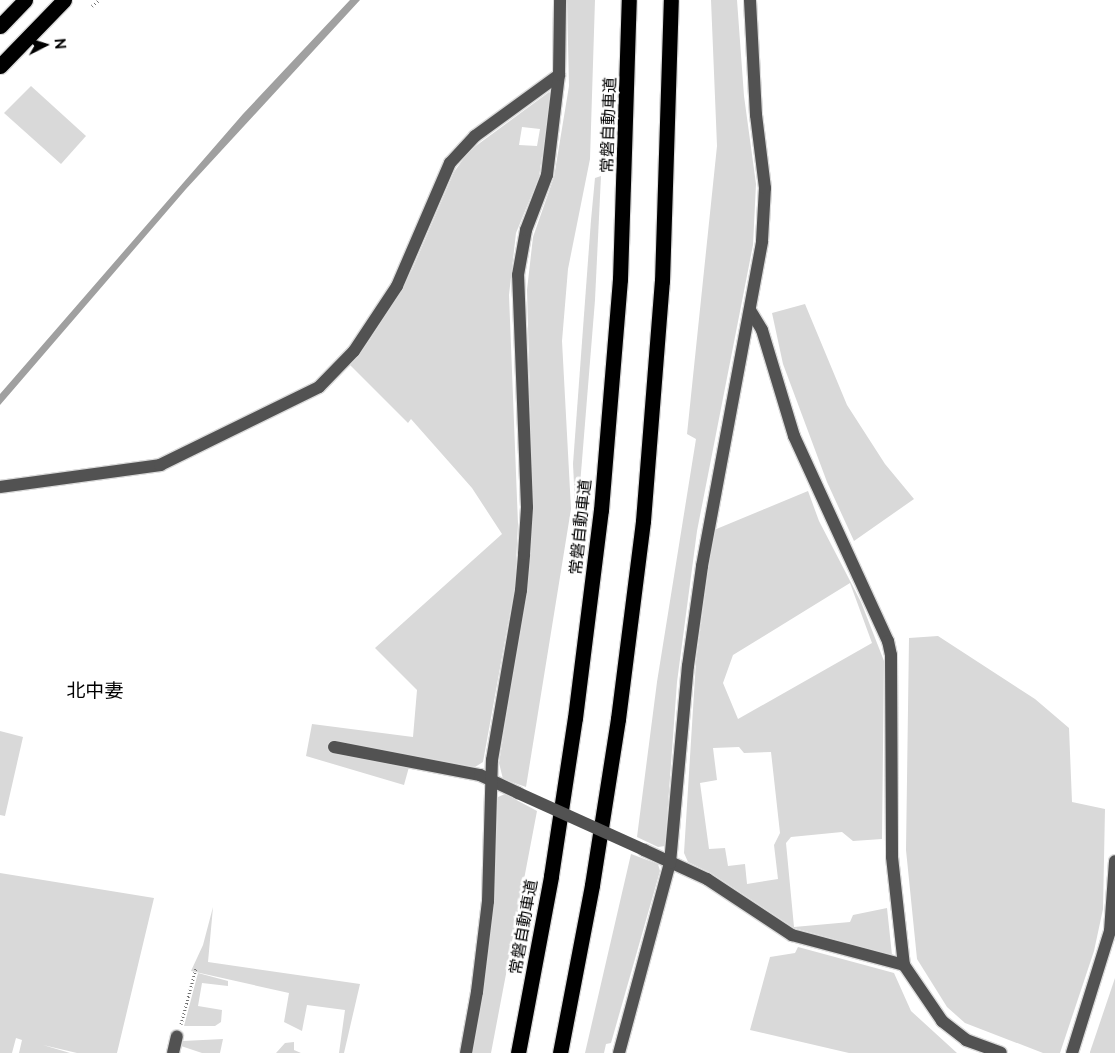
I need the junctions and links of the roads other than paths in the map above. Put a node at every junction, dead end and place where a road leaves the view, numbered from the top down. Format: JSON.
{"nodes":[{"id":1,"x":25,"y":0,"type":"edge"},
{"id":2,"x":64,"y":0,"type":"edge"},
{"id":3,"x":560,"y":0,"type":"edge"},
{"id":4,"x":629,"y":0,"type":"edge"},
{"id":5,"x":671,"y":0,"type":"edge"},
{"id":6,"x":750,"y":0,"type":"edge"},
{"id":7,"x":0,"y":26,"type":"edge"},
{"id":8,"x":0,"y":66,"type":"edge"},
{"id":9,"x":559,"y":76,"type":"junction"},
{"id":10,"x":750,"y":310,"type":"junction"},
{"id":11,"x":0,"y":486,"type":"edge"},
{"id":12,"x":334,"y":746,"type":"dead end"},
{"id":13,"x":490,"y":780,"type":"junction"},
{"id":14,"x":1115,"y":861,"type":"edge"},
{"id":15,"x":670,"y":862,"type":"junction"},
{"id":16,"x":904,"y":965,"type":"junction"},
{"id":17,"x":177,"y":1036,"type":"road end"},
{"id":18,"x":967,"y":1047,"type":"edge"},
{"id":19,"x":173,"y":1053,"type":"edge"},
{"id":20,"x":466,"y":1053,"type":"edge"},
{"id":21,"x":518,"y":1053,"type":"edge"},
{"id":22,"x":560,"y":1053,"type":"edge"},
{"id":23,"x":619,"y":1053,"type":"edge"},
{"id":24,"x":1001,"y":1053,"type":"edge"},
{"id":25,"x":1072,"y":1053,"type":"edge"}],
"edges":[{"from":1,"to":7,"type":"highway"},
{"from":2,"to":8,"type":"highway"},
{"from":3,"to":9,"type":"street"},
{"from":4,"to":21,"type":"highway","name":"常磐自動車道"},
{"from":5,"to":22,"type":"highway"},
{"from":6,"to":10,"type":"street"},
{"from":9,"to":11,"type":"street"},
{"from":9,"to":13,"type":"street"},
{"from":10,"to":15,"type":"street"},
{"from":10,"to":16,"type":"street"},
{"from":12,"to":13,"type":"street"},
{"from":13,"to":15,"type":"street","bridge":true},
{"from":13,"to":20,"type":"street"},
{"from":14,"to":25,"type":"street"},
{"from":15,"to":16,"type":"street"},
{"from":15,"to":23,"type":"street"},
{"from":16,"to":18,"type":"street"},
{"from":17,"to":19,"type":"street"},
{"from":18,"to":24,"type":"street"}]}
